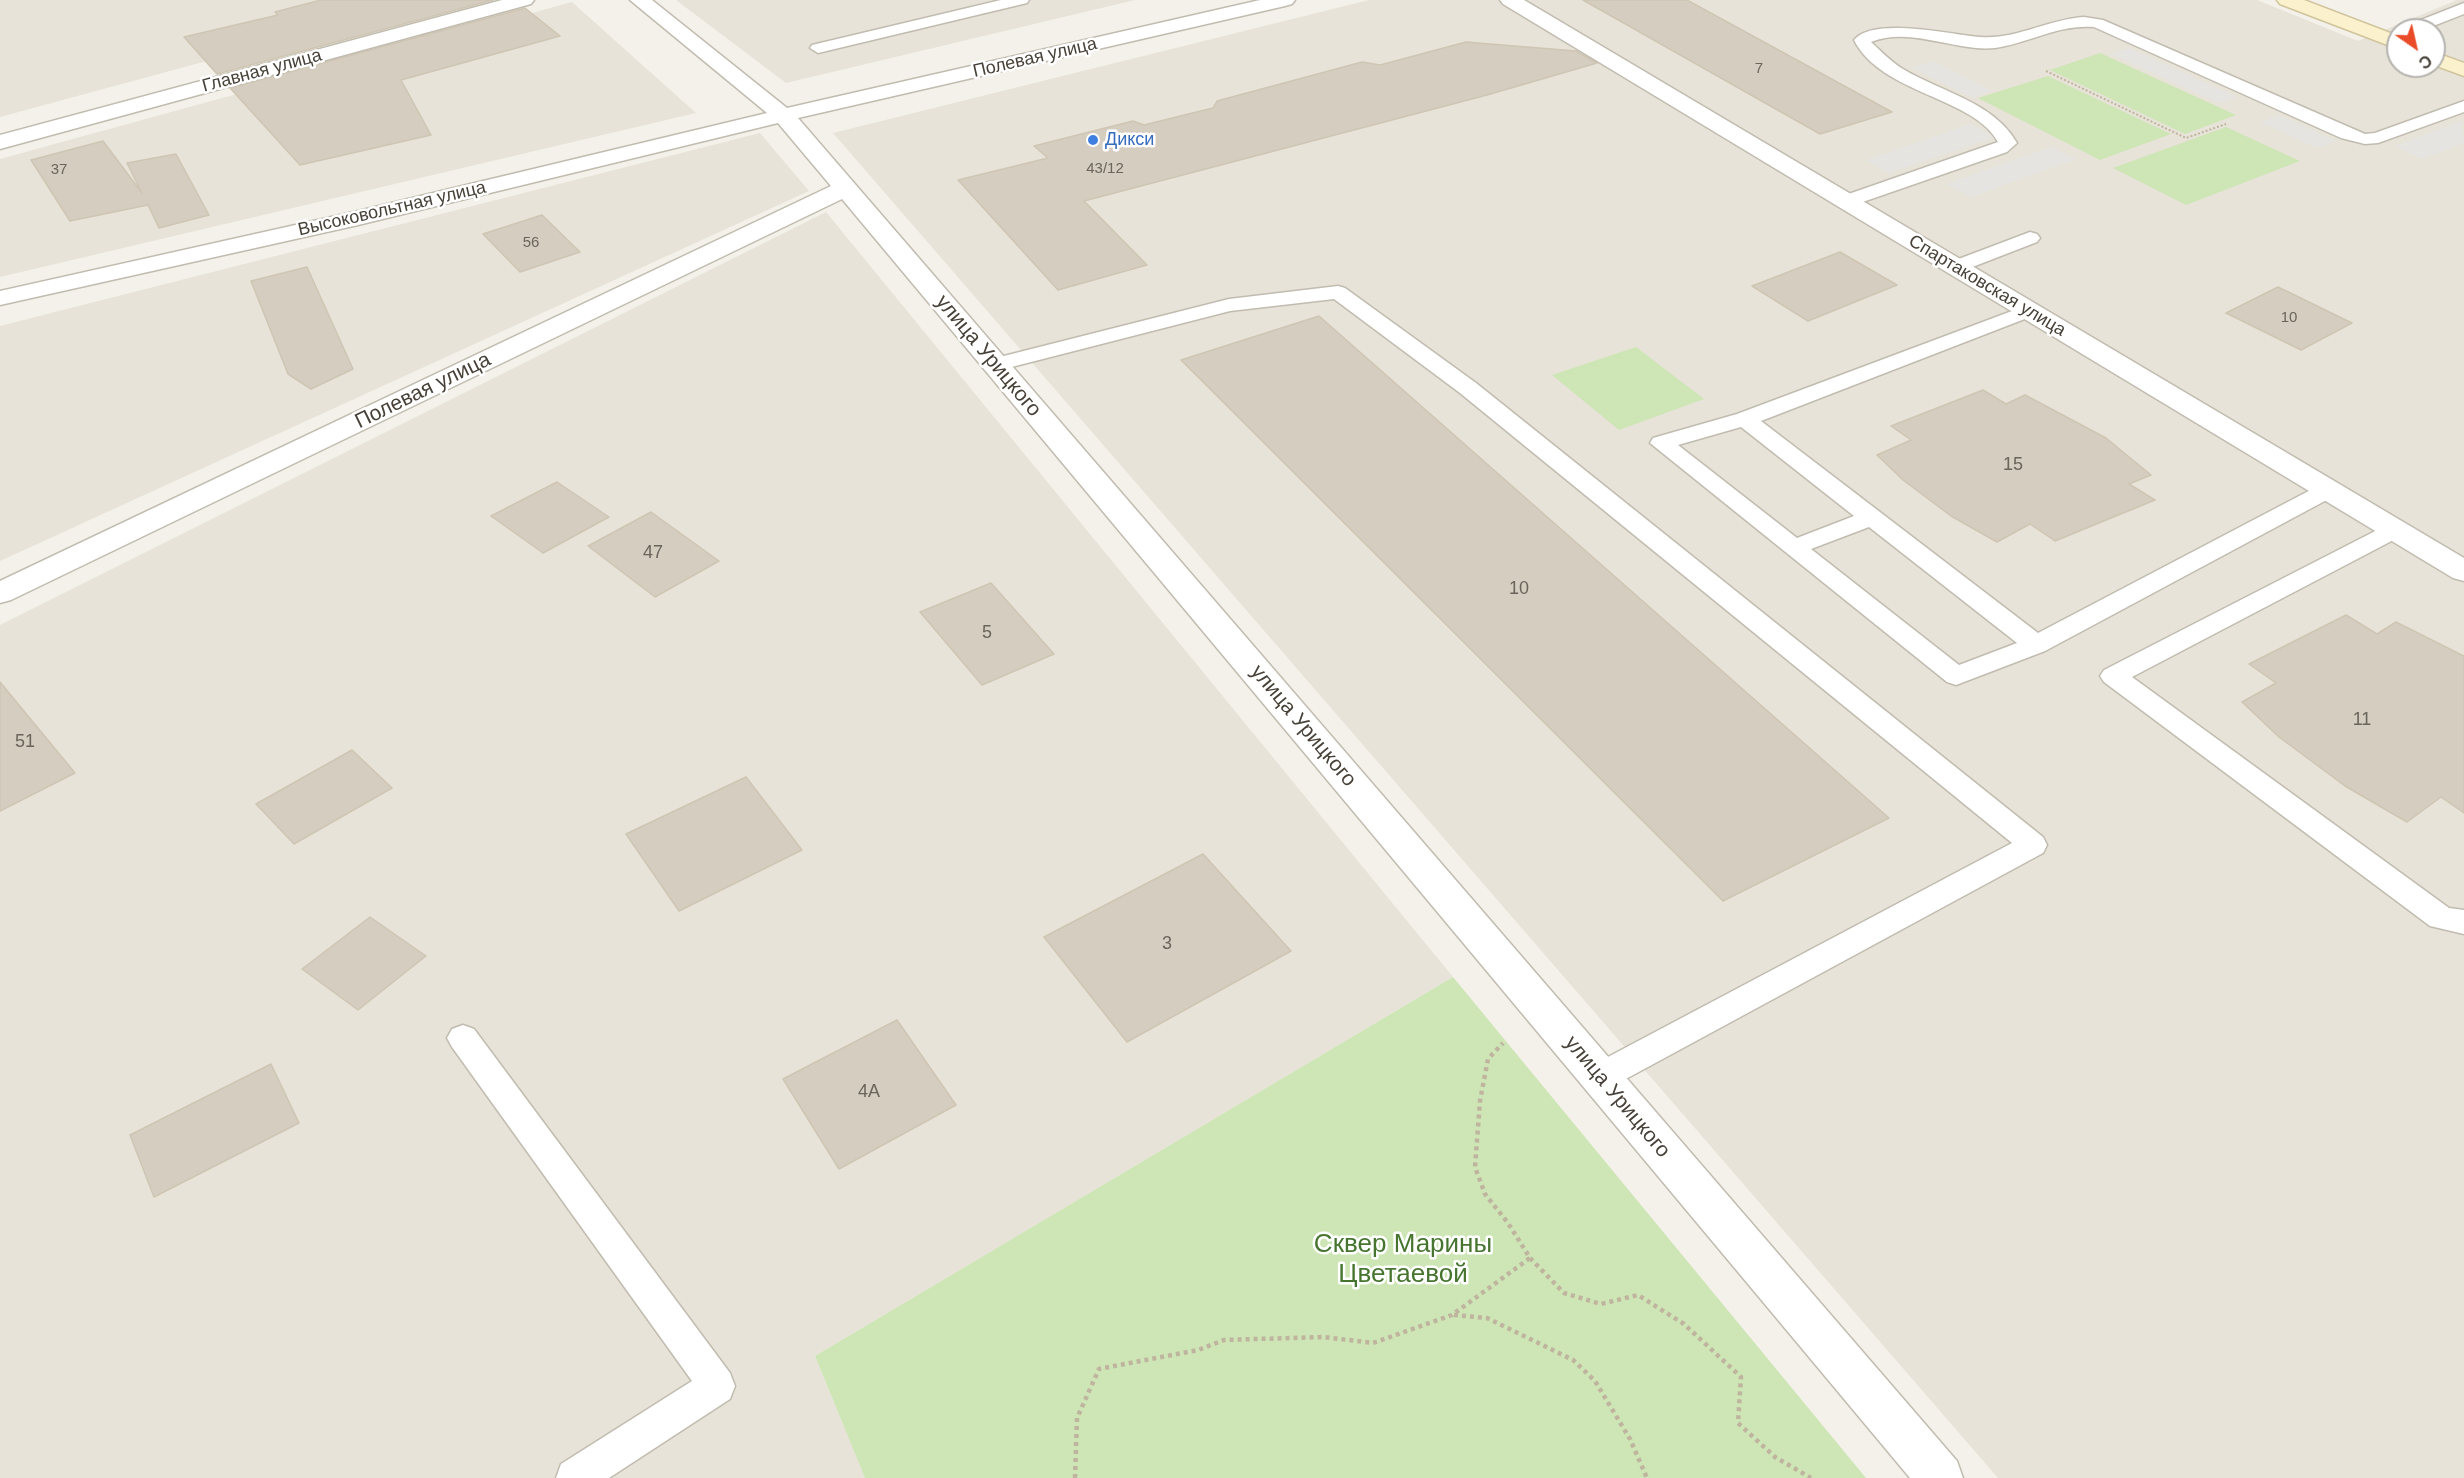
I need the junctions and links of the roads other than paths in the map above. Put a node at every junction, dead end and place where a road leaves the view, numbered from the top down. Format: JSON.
{"nodes":[{"id":1,"x":524,"y":0,"type":"edge"},
{"id":2,"x":640,"y":0,"type":"edge"},
{"id":3,"x":1022,"y":0,"type":"edge"},
{"id":4,"x":1285,"y":0,"type":"edge"},
{"id":5,"x":1510,"y":0,"type":"edge"},
{"id":6,"x":2287,"y":0,"type":"edge"},
{"id":7,"x":2464,"y":8,"type":"edge"},
{"id":8,"x":2439,"y":18,"type":"edge"},
{"id":9,"x":2386,"y":36,"type":"edge"},
{"id":10,"x":818,"y":48,"type":"dead end"},
{"id":11,"x":2446,"y":63,"type":"edge"},
{"id":12,"x":2464,"y":70,"type":"edge"},
{"id":13,"x":2464,"y":106,"type":"edge"},
{"id":14,"x":784,"y":116,"type":"junction"},
{"id":15,"x":0,"y":142,"type":"edge"},
{"id":16,"x":846,"y":188,"type":"junction"},
{"id":17,"x":1847,"y":201,"type":"junction"},
{"id":18,"x":2030,"y":238,"type":"dead end"},
{"id":19,"x":1954,"y":267,"type":"junction"},
{"id":20,"x":0,"y":298,"type":"edge"},
{"id":21,"x":2028,"y":311,"type":"junction"},
{"id":22,"x":996,"y":365,"type":"junction"},
{"id":23,"x":1745,"y":419,"type":"junction"},
{"id":24,"x":2328,"y":490,"type":"junction"},
{"id":25,"x":1872,"y":517,"type":"junction"},
{"id":26,"x":2395,"y":530,"type":"junction"},
{"id":27,"x":1793,"y":548,"type":"junction"},
{"id":28,"x":2464,"y":571,"type":"edge"},
{"id":29,"x":0,"y":593,"type":"edge"},
{"id":30,"x":2036,"y":645,"type":"junction"},
{"id":31,"x":2464,"y":921,"type":"edge"},
{"id":32,"x":463,"y":1038,"type":"dead end"},
{"id":33,"x":1600,"y":1077,"type":"junction"},
{"id":34,"x":575,"y":1478,"type":"edge"},
{"id":35,"x":1940,"y":1478,"type":"edge"}],
"edges":[{"from":1,"to":15,"type":"street","name":"Главная улица"},
{"from":2,"to":14,"type":"street","name":"улица Урицкого"},
{"from":3,"to":10,"type":"lane"},
{"from":4,"to":14,"type":"street","name":"Полевая улица"},
{"from":5,"to":17,"type":"street","name":"Спартаковская улица"},
{"from":6,"to":9,"type":"street"},
{"from":7,"to":8,"type":"lane"},
{"from":11,"to":12,"type":"street"},
{"from":13,"to":17,"type":"lane"},
{"from":14,"to":16,"type":"street","name":"улица Урицкого"},
{"from":14,"to":20,"type":"street","name":"Высоковольтная улица"},
{"from":16,"to":22,"type":"street","name":"улица Урицкого"},
{"from":16,"to":29,"type":"street","name":"Полевая улица"},
{"from":17,"to":19,"type":"street","name":"Спартаковская улица"},
{"from":18,"to":19,"type":"lane"},
{"from":19,"to":21,"type":"street","name":"Спартаковская улица"},
{"from":21,"to":23,"type":"lane"},
{"from":21,"to":24,"type":"street","name":"Спартаковская улица"},
{"from":22,"to":33,"type":"street","name":"улица Урицкого"},
{"from":22,"to":33,"type":"lane"},
{"from":23,"to":25,"type":"lane"},
{"from":23,"to":27,"type":"lane"},
{"from":24,"to":26,"type":"street","name":"Спартаковская улица"},
{"from":24,"to":30,"type":"lane"},
{"from":25,"to":27,"type":"lane"},
{"from":25,"to":30,"type":"lane"},
{"from":26,"to":28,"type":"street","name":"Спартаковская улица"},
{"from":26,"to":31,"type":"lane"},
{"from":27,"to":30,"type":"lane"},
{"from":32,"to":34,"type":"lane"},
{"from":33,"to":35,"type":"street","name":"улица Урицкого"}]}
